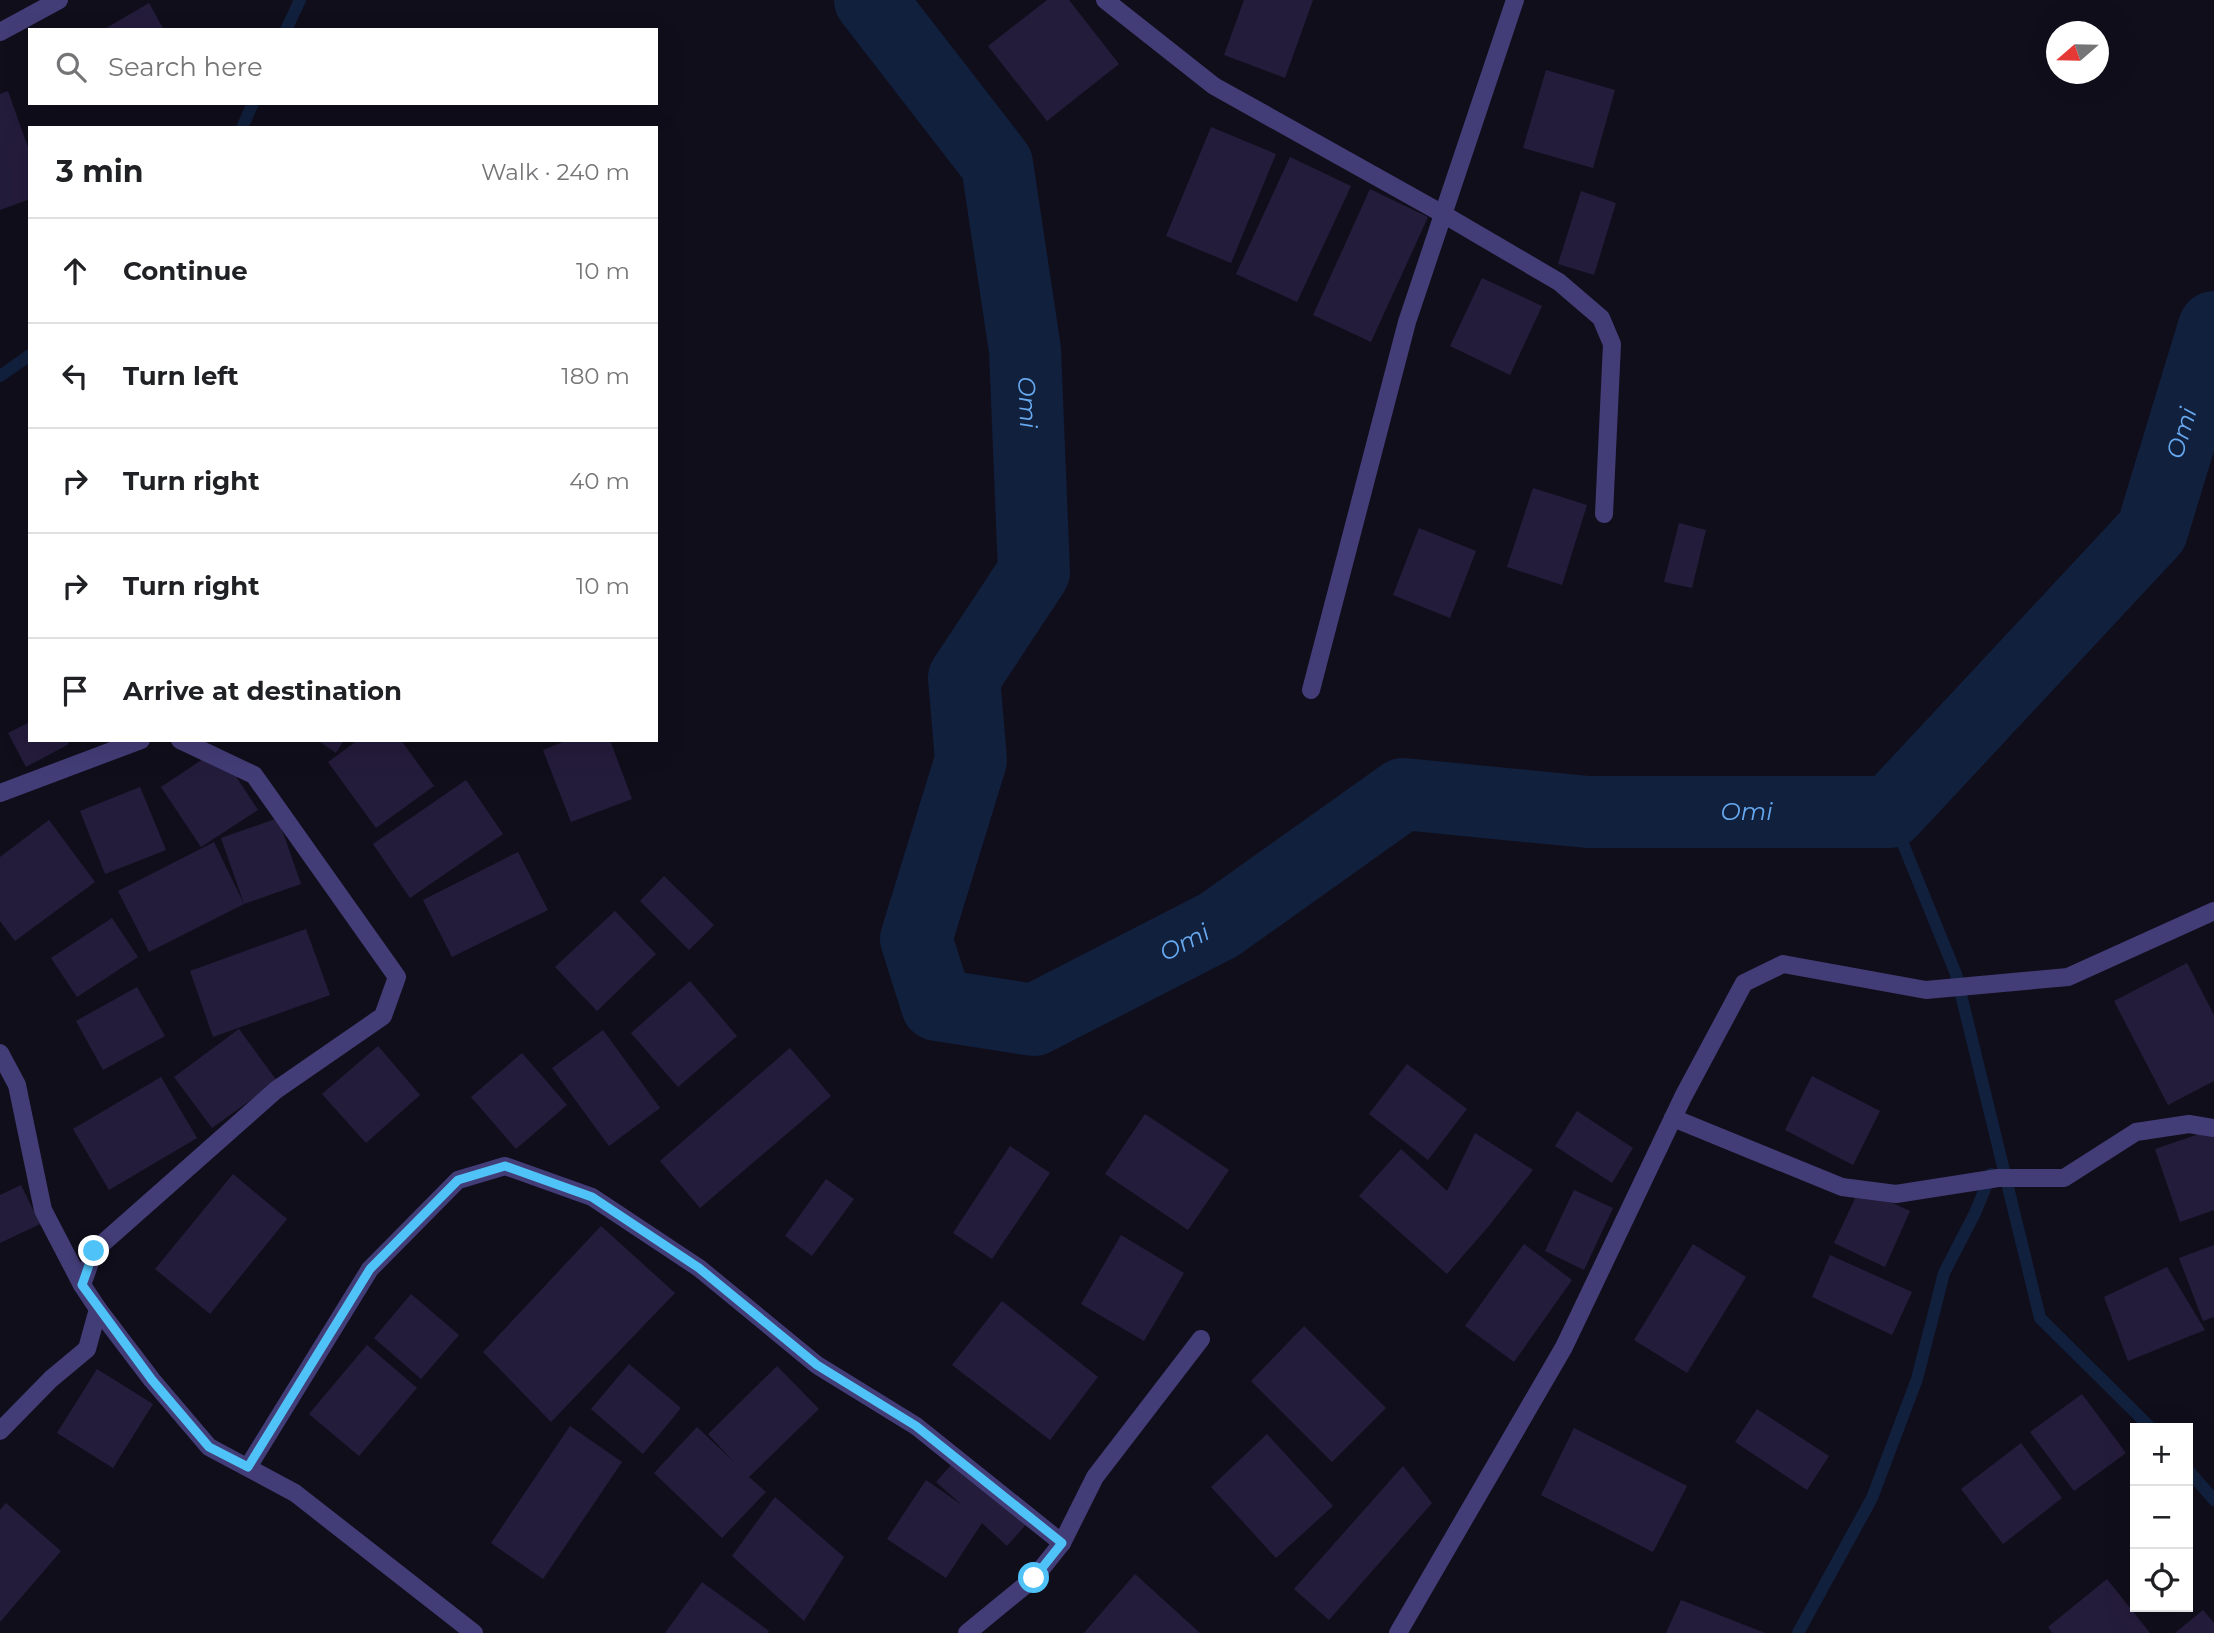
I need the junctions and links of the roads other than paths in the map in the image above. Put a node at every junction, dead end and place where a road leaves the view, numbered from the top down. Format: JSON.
{"nodes":[{"id":1,"x":59,"y":0,"type":"edge"},
{"id":2,"x":1105,"y":0,"type":"edge"},
{"id":3,"x":1515,"y":0,"type":"edge"},
{"id":4,"x":0,"y":32,"type":"edge"},
{"id":5,"x":1443,"y":214,"type":"junction"},
{"id":6,"x":1604,"y":514,"type":"dead end"},
{"id":7,"x":1311,"y":690,"type":"dead end"},
{"id":8,"x":136,"y":742,"type":"edge"},
{"id":9,"x":184,"y":742,"type":"edge"},
{"id":10,"x":0,"y":793,"type":"edge"},
{"id":11,"x":2214,"y":911,"type":"edge"},
{"id":12,"x":0,"y":1053,"type":"edge"},
{"id":13,"x":8,"y":1086,"type":"edge"},
{"id":14,"x":1674,"y":1118,"type":"junction"},
{"id":15,"x":2214,"y":1128,"type":"edge"},
{"id":16,"x":82,"y":1285,"type":"junction"},
{"id":17,"x":98,"y":1309,"type":"junction"},
{"id":18,"x":1201,"y":1339,"type":"dead end"},
{"id":19,"x":0,"y":1431,"type":"edge"},
{"id":20,"x":248,"y":1467,"type":"junction"},
{"id":21,"x":1062,"y":1543,"type":"junction"},
{"id":22,"x":474,"y":1633,"type":"edge"},
{"id":23,"x":967,"y":1633,"type":"edge"},
{"id":24,"x":1398,"y":1633,"type":"edge"}],
"edges":[{"from":1,"to":4,"type":"street"},
{"from":2,"to":5,"type":"street"},
{"from":3,"to":5,"type":"street"},
{"from":5,"to":6,"type":"street"},
{"from":5,"to":7,"type":"street"},
{"from":8,"to":10,"type":"street"},
{"from":9,"to":16,"type":"street"},
{"from":11,"to":14,"type":"street"},
{"from":12,"to":13,"type":"street"},
{"from":13,"to":16,"type":"street"},
{"from":14,"to":15,"type":"street"},
{"from":14,"to":24,"type":"street"},
{"from":16,"to":17,"type":"street"},
{"from":17,"to":19,"type":"street"},
{"from":17,"to":20,"type":"street"},
{"from":18,"to":21,"type":"street"},
{"from":20,"to":21,"type":"street"},
{"from":20,"to":22,"type":"street"},
{"from":21,"to":23,"type":"street"}]}
